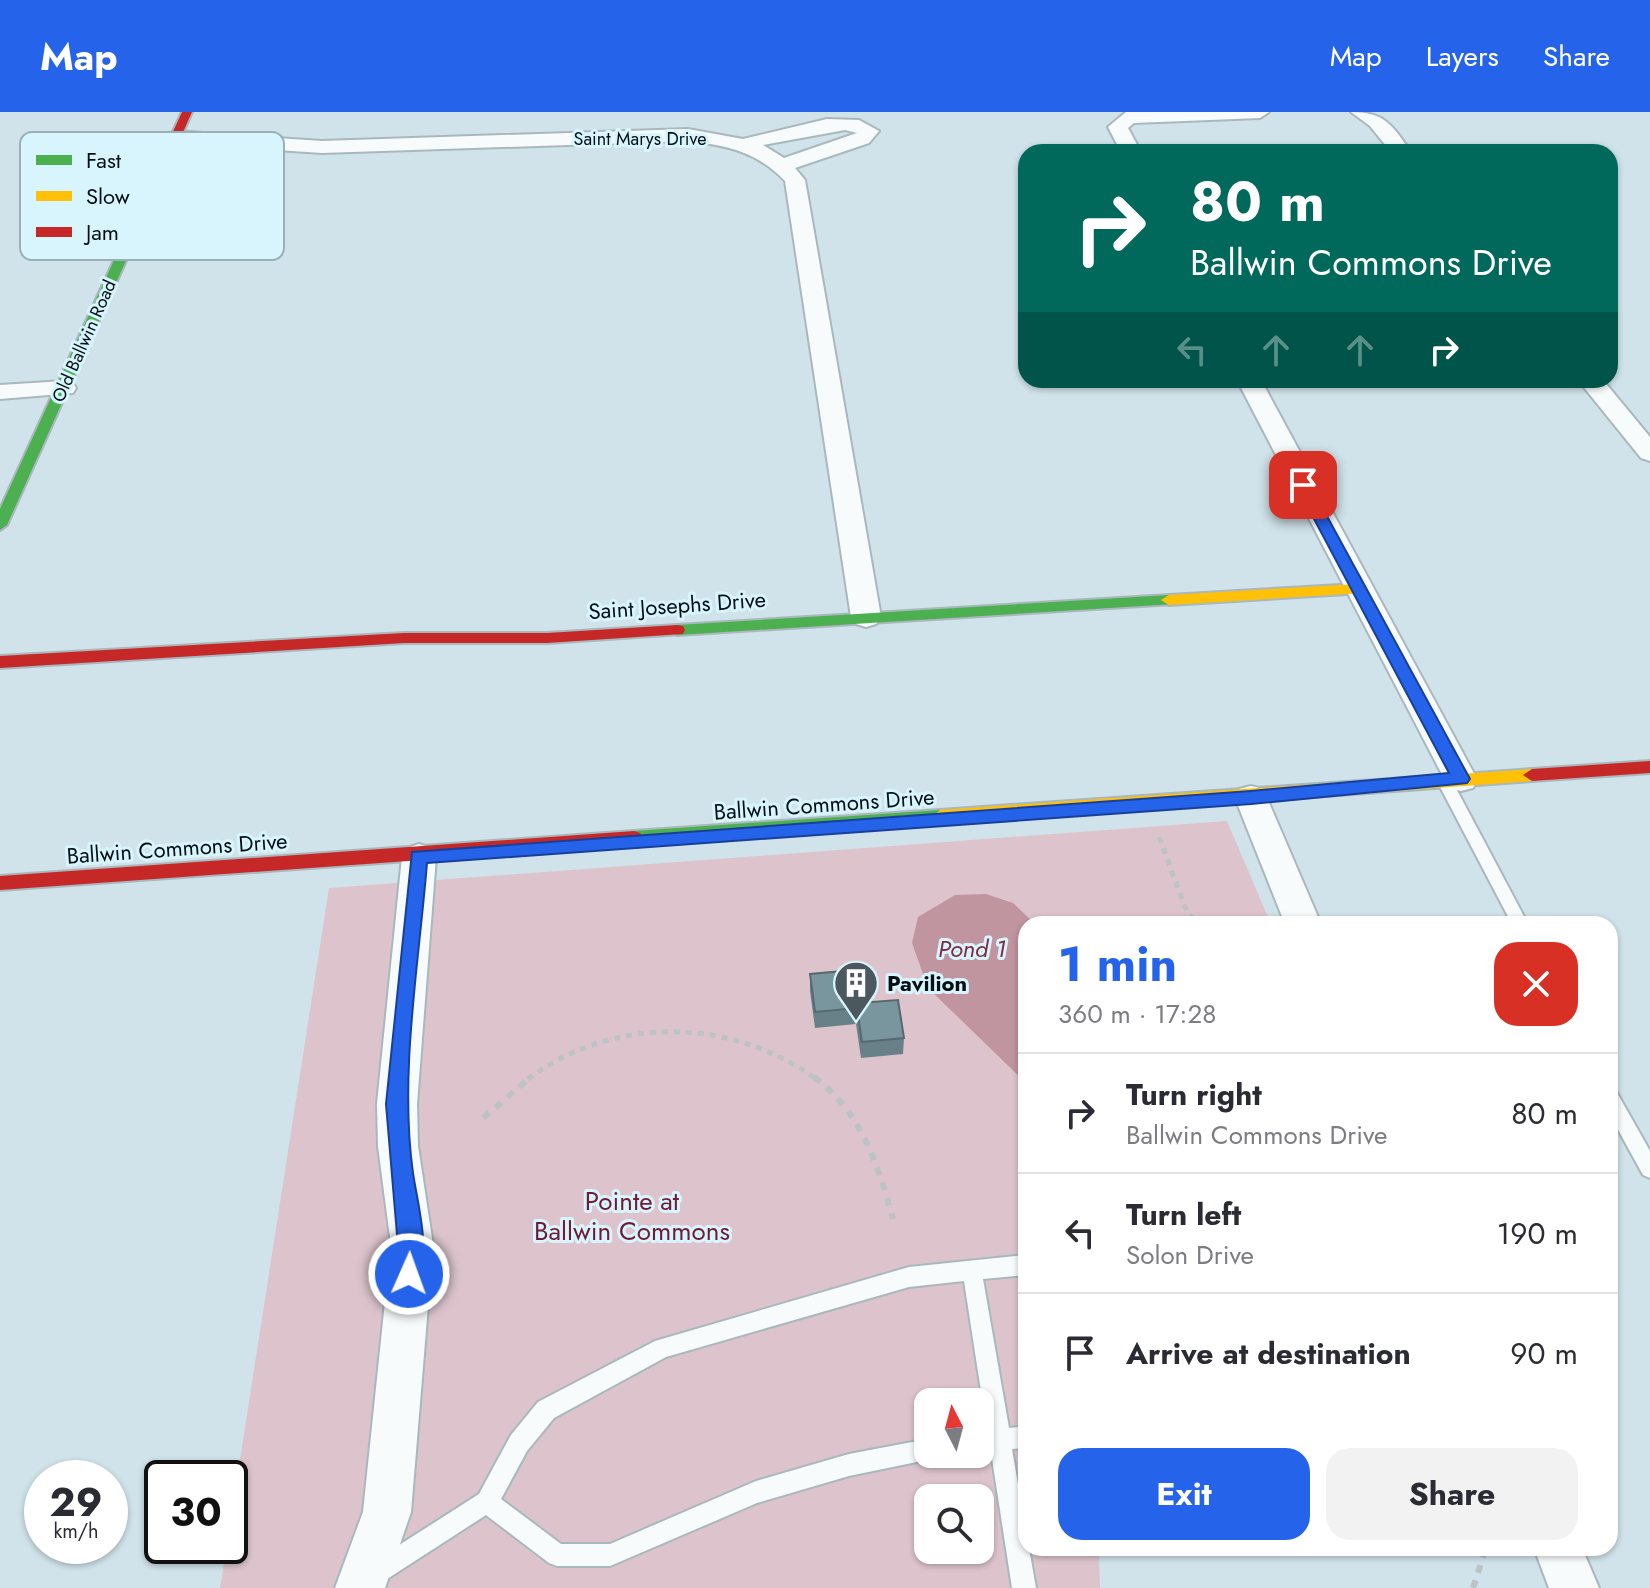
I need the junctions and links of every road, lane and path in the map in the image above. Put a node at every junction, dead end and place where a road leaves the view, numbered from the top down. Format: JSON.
{"nodes":[{"id":1,"x":187,"y":112,"type":"edge"},
{"id":2,"x":1260,"y":112,"type":"edge"},
{"id":3,"x":1360,"y":112,"type":"edge"},
{"id":4,"x":1231,"y":113,"type":"edge"},
{"id":5,"x":1124,"y":115,"type":"edge"},
{"id":6,"x":177,"y":132,"type":"edge"},
{"id":7,"x":284,"y":144,"type":"edge"},
{"id":8,"x":1127,"y":144,"type":"edge"},
{"id":9,"x":1395,"y":144,"type":"edge"},
{"id":10,"x":742,"y":145,"type":"junction"},
{"id":11,"x":783,"y":165,"type":"junction"},
{"id":12,"x":120,"y":260,"type":"edge"},
{"id":13,"x":64,"y":388,"type":"junction"},
{"id":14,"x":1253,"y":388,"type":"edge"},
{"id":15,"x":1597,"y":388,"type":"edge"},
{"id":16,"x":0,"y":392,"type":"edge"},
{"id":17,"x":1650,"y":453,"type":"edge"},
{"id":18,"x":0,"y":525,"type":"edge"},
{"id":19,"x":1358,"y":589,"type":"junction"},
{"id":20,"x":866,"y":617,"type":"junction"},
{"id":21,"x":0,"y":662,"type":"edge"},
{"id":22,"x":1650,"y":767,"type":"edge"},
{"id":23,"x":1453,"y":780,"type":"junction"},
{"id":24,"x":1251,"y":798,"type":"junction"},
{"id":25,"x":1159,"y":837,"type":"dead end"},
{"id":26,"x":419,"y":857,"type":"junction"},
{"id":27,"x":0,"y":883,"type":"edge"},
{"id":28,"x":1191,"y":916,"type":"edge"},
{"id":29,"x":1300,"y":916,"type":"edge"},
{"id":30,"x":1516,"y":916,"type":"edge"},
{"id":31,"x":1618,"y":1111,"type":"edge"},
{"id":32,"x":483,"y":1118,"type":"dead end"},
{"id":33,"x":1650,"y":1169,"type":"edge"},
{"id":34,"x":893,"y":1219,"type":"dead end"},
{"id":35,"x":1018,"y":1266,"type":"edge"},
{"id":36,"x":972,"y":1271,"type":"junction"},
{"id":37,"x":985,"y":1388,"type":"edge"},
{"id":38,"x":1018,"y":1438,"type":"edge"},
{"id":39,"x":994,"y":1440,"type":"edge"},
{"id":40,"x":914,"y":1453,"type":"edge"},
{"id":41,"x":994,"y":1453,"type":"edge"},
{"id":42,"x":487,"y":1502,"type":"junction"},
{"id":43,"x":1483,"y":1556,"type":"edge"},
{"id":44,"x":1561,"y":1556,"type":"edge"},
{"id":45,"x":364,"y":1585,"type":"edge"},
{"id":46,"x":1024,"y":1588,"type":"edge"},
{"id":47,"x":1473,"y":1588,"type":"edge"},
{"id":48,"x":1574,"y":1588,"type":"edge"}],
"edges":[{"from":1,"to":6,"type":"street","name":"Old Ballwin Road"},
{"from":2,"to":4,"type":"street"},
{"from":3,"to":9,"type":"street"},
{"from":4,"to":5,"type":"street"},
{"from":5,"to":8,"type":"street"},
{"from":7,"to":10,"type":"street","name":"Saint Marys Drive"},
{"from":10,"to":11,"type":"street","name":"Saint Marys Drive"},
{"from":10,"to":11,"type":"street"},
{"from":11,"to":20,"type":"street"},
{"from":12,"to":13,"type":"street","name":"Old Ballwin Road"},
{"from":13,"to":16,"type":"street"},
{"from":13,"to":18,"type":"street","name":"Old Ballwin Road"},
{"from":14,"to":19,"type":"street"},
{"from":15,"to":17,"type":"street"},
{"from":19,"to":20,"type":"street","name":"Saint Josephs Drive"},
{"from":19,"to":23,"type":"street"},
{"from":20,"to":21,"type":"street","name":"Saint Josephs Drive"},
{"from":22,"to":23,"type":"street","name":"Ballwin Commons Drive"},
{"from":23,"to":24,"type":"street","name":"Ballwin Commons Drive"},
{"from":23,"to":30,"type":"lane"},
{"from":24,"to":26,"type":"street","name":"Ballwin Commons Drive"},
{"from":24,"to":29,"type":"street"},
{"from":25,"to":28,"type":"path"},
{"from":26,"to":27,"type":"street","name":"Ballwin Commons Drive"},
{"from":26,"to":45,"type":"street"},
{"from":31,"to":33,"type":"lane"},
{"from":32,"to":34,"type":"path"},
{"from":35,"to":36,"type":"lane"},
{"from":36,"to":37,"type":"lane"},
{"from":36,"to":42,"type":"lane"},
{"from":38,"to":39,"type":"lane"},
{"from":40,"to":42,"type":"lane"},
{"from":41,"to":46,"type":"lane"},
{"from":42,"to":45,"type":"lane"},
{"from":43,"to":47,"type":"path"},
{"from":44,"to":48,"type":"street"}]}
